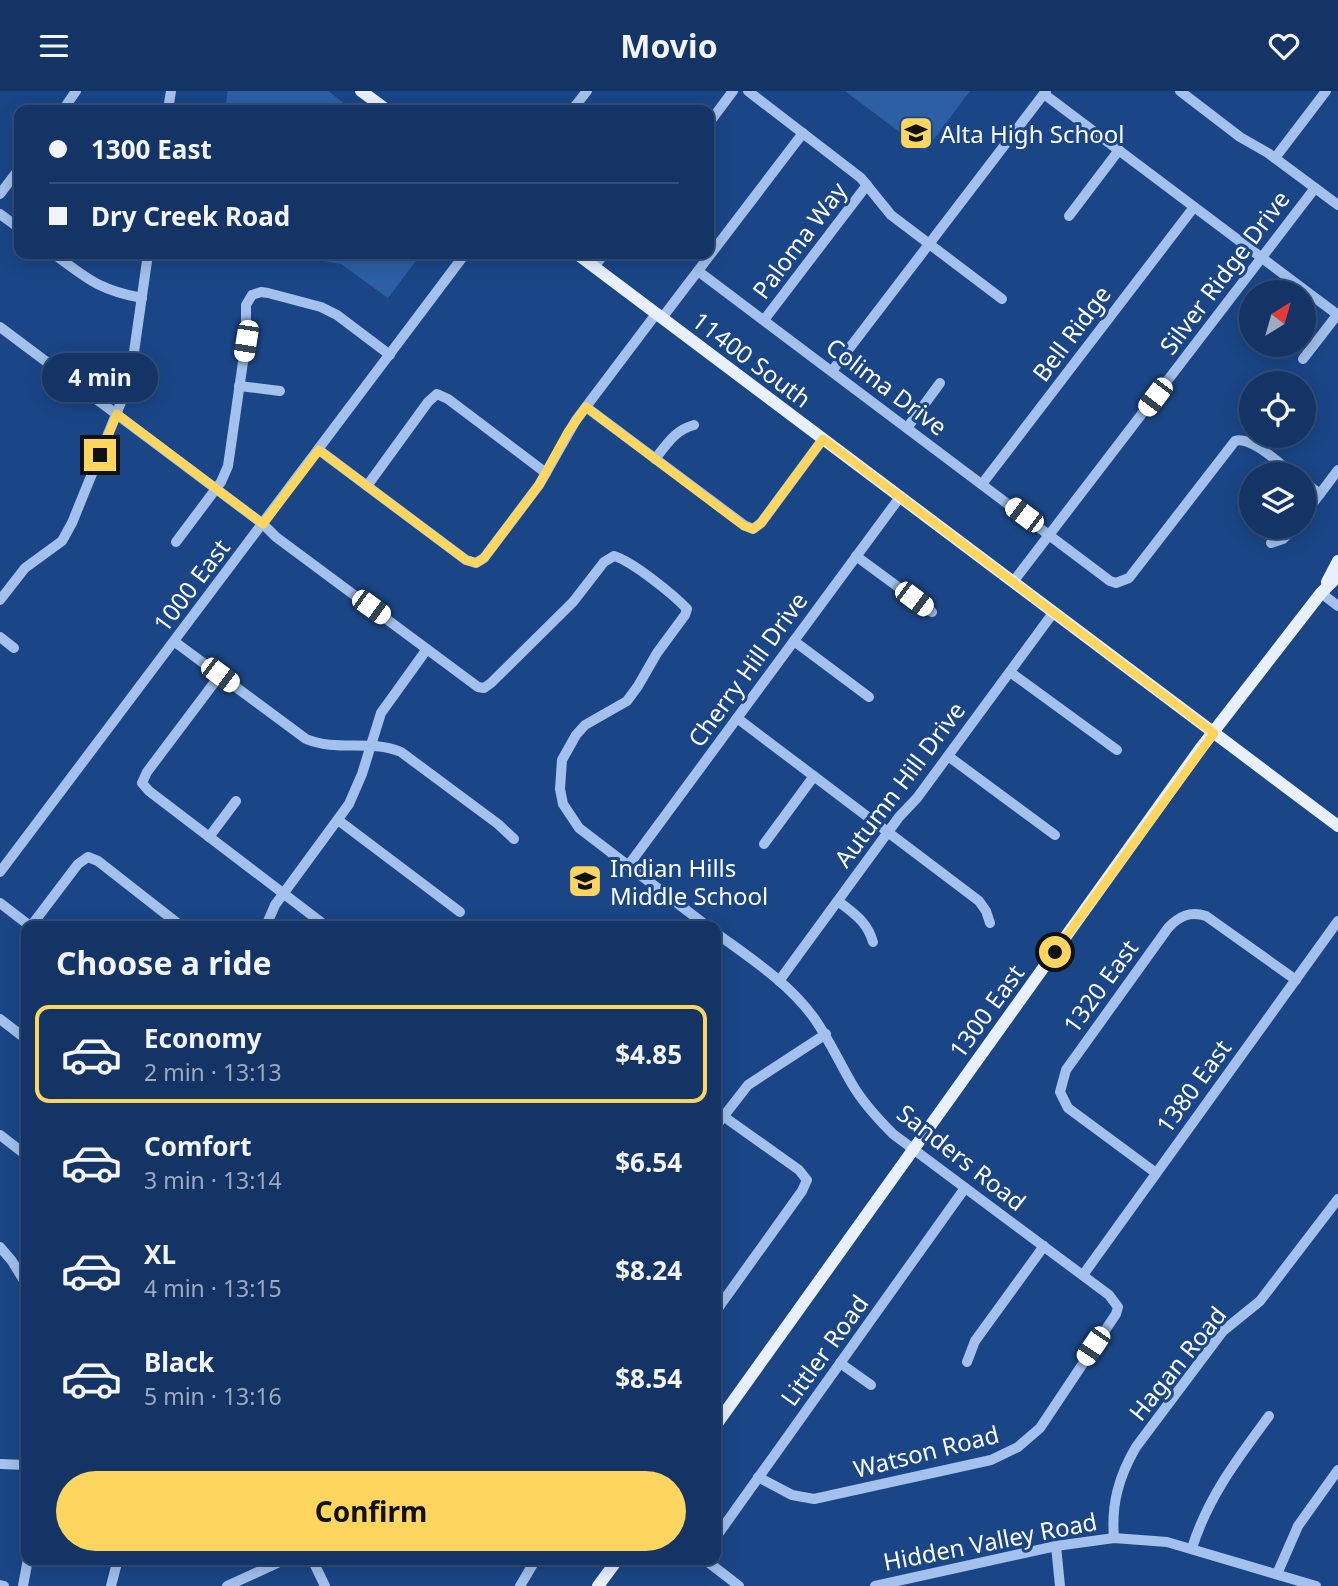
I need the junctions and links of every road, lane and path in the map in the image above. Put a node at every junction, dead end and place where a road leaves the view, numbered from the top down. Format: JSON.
{"nodes":[{"id":1,"x":587,"y":91,"type":"edge"},
{"id":2,"x":733,"y":91,"type":"edge"},
{"id":3,"x":748,"y":91,"type":"edge"},
{"id":4,"x":1326,"y":91,"type":"edge"},
{"id":5,"x":366,"y":92,"type":"edge"},
{"id":6,"x":1045,"y":92,"type":"edge"},
{"id":7,"x":1182,"y":92,"type":"edge"},
{"id":8,"x":381,"y":105,"type":"edge"},
{"id":9,"x":576,"y":105,"type":"edge"},
{"id":10,"x":714,"y":116,"type":"edge"},
{"id":11,"x":803,"y":133,"type":"junction"},
{"id":12,"x":1119,"y":150,"type":"junction"},
{"id":13,"x":1275,"y":158,"type":"junction"},
{"id":14,"x":14,"y":176,"type":"edge"},
{"id":15,"x":867,"y":185,"type":"junction"},
{"id":16,"x":1315,"y":188,"type":"junction"},
{"id":17,"x":0,"y":194,"type":"edge"},
{"id":18,"x":1338,"y":205,"type":"edge"},
{"id":19,"x":1194,"y":207,"type":"junction"},
{"id":20,"x":1069,"y":216,"type":"dead end"},
{"id":21,"x":929,"y":244,"type":"junction"},
{"id":22,"x":714,"y":250,"type":"edge"},
{"id":23,"x":1261,"y":258,"type":"junction"},
{"id":24,"x":61,"y":259,"type":"edge"},
{"id":25,"x":147,"y":259,"type":"edge"},
{"id":26,"x":461,"y":259,"type":"edge"},
{"id":27,"x":584,"y":259,"type":"edge"},
{"id":28,"x":600,"y":259,"type":"edge"},
{"id":29,"x":707,"y":259,"type":"edge"},
{"id":30,"x":594,"y":267,"type":"junction"},
{"id":31,"x":698,"y":271,"type":"junction"},
{"id":32,"x":142,"y":298,"type":"junction"},
{"id":33,"x":1002,"y":299,"type":"dead end"},
{"id":34,"x":1338,"y":315,"type":"edge"},
{"id":35,"x":659,"y":316,"type":"junction"},
{"id":36,"x":764,"y":320,"type":"junction"},
{"id":37,"x":0,"y":327,"type":"edge"},
{"id":38,"x":390,"y":355,"type":"junction"},
{"id":39,"x":1303,"y":359,"type":"dead end"},
{"id":40,"x":832,"y":371,"type":"junction"},
{"id":41,"x":940,"y":383,"type":"dead end"},
{"id":42,"x":239,"y":386,"type":"junction"},
{"id":43,"x":279,"y":391,"type":"dead end"},
{"id":44,"x":586,"y":407,"type":"junction"},
{"id":45,"x":117,"y":414,"type":"junction"},
{"id":46,"x":694,"y":425,"type":"dead end"},
{"id":47,"x":907,"y":428,"type":"junction"},
{"id":48,"x":823,"y":439,"type":"junction"},
{"id":49,"x":319,"y":450,"type":"junction"},
{"id":50,"x":655,"y":459,"type":"junction"},
{"id":51,"x":1277,"y":462,"type":"edge"},
{"id":52,"x":1338,"y":470,"type":"edge"},
{"id":53,"x":546,"y":473,"type":"junction"},
{"id":54,"x":982,"y":484,"type":"junction"},
{"id":55,"x":367,"y":486,"type":"junction"},
{"id":56,"x":215,"y":489,"type":"junction"},
{"id":57,"x":1316,"y":491,"type":"edge"},
{"id":58,"x":1320,"y":494,"type":"junction"},
{"id":59,"x":900,"y":497,"type":"junction"},
{"id":60,"x":1316,"y":499,"type":"edge"},
{"id":61,"x":263,"y":524,"type":"junction"},
{"id":62,"x":1050,"y":535,"type":"junction"},
{"id":63,"x":1283,"y":539,"type":"edge"},
{"id":64,"x":176,"y":542,"type":"dead end"},
{"id":65,"x":1271,"y":543,"type":"dead end"},
{"id":66,"x":856,"y":556,"type":"junction"},
{"id":67,"x":1338,"y":561,"type":"edge"},
{"id":68,"x":1338,"y":576,"type":"edge"},
{"id":69,"x":1013,"y":582,"type":"junction"},
{"id":70,"x":1321,"y":593,"type":"junction"},
{"id":71,"x":0,"y":600,"type":"edge"},
{"id":72,"x":1338,"y":606,"type":"edge"},
{"id":73,"x":932,"y":612,"type":"dead end"},
{"id":74,"x":1054,"y":613,"type":"junction"},
{"id":75,"x":0,"y":637,"type":"edge"},
{"id":76,"x":794,"y":641,"type":"junction"},
{"id":77,"x":175,"y":642,"type":"junction"},
{"id":78,"x":14,"y":648,"type":"dead end"},
{"id":79,"x":427,"y":649,"type":"junction"},
{"id":80,"x":1010,"y":672,"type":"junction"},
{"id":81,"x":220,"y":675,"type":"junction"},
{"id":82,"x":869,"y":697,"type":"dead end"},
{"id":83,"x":737,"y":718,"type":"junction"},
{"id":84,"x":1214,"y":733,"type":"junction"},
{"id":85,"x":369,"y":746,"type":"junction"},
{"id":86,"x":1117,"y":750,"type":"dead end"},
{"id":87,"x":948,"y":756,"type":"junction"},
{"id":88,"x":814,"y":776,"type":"junction"},
{"id":89,"x":236,"y":801,"type":"dead end"},
{"id":90,"x":338,"y":820,"type":"junction"},
{"id":91,"x":1338,"y":826,"type":"edge"},
{"id":92,"x":888,"y":832,"type":"junction"},
{"id":93,"x":1055,"y":835,"type":"dead end"},
{"id":94,"x":209,"y":837,"type":"junction"},
{"id":95,"x":514,"y":839,"type":"dead end"},
{"id":96,"x":764,"y":844,"type":"dead end"},
{"id":97,"x":628,"y":866,"type":"junction"},
{"id":98,"x":0,"y":872,"type":"edge"},
{"id":99,"x":284,"y":893,"type":"junction"},
{"id":100,"x":838,"y":901,"type":"junction"},
{"id":101,"x":0,"y":903,"type":"edge"},
{"id":102,"x":460,"y":912,"type":"dead end"},
{"id":103,"x":24,"y":921,"type":"edge"},
{"id":104,"x":35,"y":921,"type":"edge"},
{"id":105,"x":175,"y":921,"type":"edge"},
{"id":106,"x":268,"y":921,"type":"edge"},
{"id":107,"x":320,"y":921,"type":"edge"},
{"id":108,"x":700,"y":921,"type":"edge"},
{"id":109,"x":1338,"y":921,"type":"edge"},
{"id":110,"x":990,"y":923,"type":"dead end"},
{"id":111,"x":721,"y":937,"type":"edge"},
{"id":112,"x":873,"y":942,"type":"dead end"},
{"id":113,"x":1296,"y":980,"type":"junction"},
{"id":114,"x":779,"y":981,"type":"junction"},
{"id":115,"x":0,"y":1020,"type":"edge"},
{"id":116,"x":826,"y":1034,"type":"junction"},
{"id":117,"x":21,"y":1035,"type":"edge"},
{"id":118,"x":723,"y":1116,"type":"junction"},
{"id":119,"x":721,"y":1119,"type":"edge"},
{"id":120,"x":0,"y":1135,"type":"edge"},
{"id":121,"x":911,"y":1149,"type":"junction"},
{"id":122,"x":21,"y":1150,"type":"edge"},
{"id":123,"x":1156,"y":1173,"type":"junction"},
{"id":124,"x":965,"y":1188,"type":"junction"},
{"id":125,"x":1338,"y":1199,"type":"edge"},
{"id":126,"x":1044,"y":1246,"type":"junction"},
{"id":127,"x":0,"y":1247,"type":"edge"},
{"id":128,"x":1083,"y":1275,"type":"junction"},
{"id":129,"x":21,"y":1276,"type":"edge"},
{"id":130,"x":721,"y":1304,"type":"edge"},
{"id":131,"x":1118,"y":1307,"type":"joint"},
{"id":132,"x":967,"y":1362,"type":"dead end"},
{"id":133,"x":840,"y":1363,"type":"junction"},
{"id":134,"x":871,"y":1385,"type":"dead end"},
{"id":135,"x":1269,"y":1416,"type":"dead end"},
{"id":136,"x":721,"y":1418,"type":"edge"},
{"id":137,"x":0,"y":1464,"type":"edge"},
{"id":138,"x":21,"y":1465,"type":"edge"},
{"id":139,"x":1338,"y":1470,"type":"edge"},
{"id":140,"x":758,"y":1477,"type":"junction"},
{"id":141,"x":721,"y":1530,"type":"edge"},
{"id":142,"x":1114,"y":1538,"type":"junction"},
{"id":143,"x":1056,"y":1546,"type":"junction"},
{"id":144,"x":1192,"y":1548,"type":"junction"},
{"id":145,"x":27,"y":1565,"type":"edge"},
{"id":146,"x":116,"y":1565,"type":"edge"},
{"id":147,"x":273,"y":1565,"type":"edge"},
{"id":148,"x":315,"y":1565,"type":"edge"},
{"id":149,"x":532,"y":1565,"type":"edge"},
{"id":150,"x":614,"y":1565,"type":"edge"},
{"id":151,"x":712,"y":1565,"type":"edge"},
{"id":152,"x":1277,"y":1574,"type":"junction"},
{"id":153,"x":23,"y":1586,"type":"edge"},
{"id":154,"x":111,"y":1586,"type":"edge"},
{"id":155,"x":227,"y":1586,"type":"edge"},
{"id":156,"x":325,"y":1586,"type":"edge"},
{"id":157,"x":520,"y":1586,"type":"edge"},
{"id":158,"x":598,"y":1586,"type":"edge"},
{"id":159,"x":739,"y":1586,"type":"edge"},
{"id":160,"x":875,"y":1586,"type":"edge"},
{"id":161,"x":1060,"y":1586,"type":"edge"},
{"id":162,"x":1316,"y":1586,"type":"edge"}],
"edges":[{"from":1,"to":9,"type":"street"},
{"from":2,"to":10,"type":"street"},
{"from":3,"to":11,"type":"street"},
{"from":4,"to":13,"type":"street"},
{"from":5,"to":8,"type":"main road"},
{"from":6,"to":12,"type":"street"},
{"from":6,"to":21,"type":"street"},
{"from":7,"to":13,"type":"street"},
{"from":11,"to":15,"type":"street"},
{"from":11,"to":22,"type":"street"},
{"from":12,"to":19,"type":"street"},
{"from":12,"to":20,"type":"street"},
{"from":13,"to":16,"type":"street"},
{"from":14,"to":17,"type":"street"},
{"from":15,"to":21,"type":"street"},
{"from":15,"to":36,"type":"street","name":"Paloma Way"},
{"from":16,"to":18,"type":"street"},
{"from":16,"to":23,"type":"street","name":"Silver Ridge Drive"},
{"from":19,"to":23,"type":"street"},
{"from":19,"to":54,"type":"street","name":"Bell Ridge"},
{"from":21,"to":33,"type":"street"},
{"from":21,"to":40,"type":"street"},
{"from":23,"to":34,"type":"street"},
{"from":23,"to":62,"type":"street","name":"Silver Ridge Drive"},
{"from":24,"to":32,"type":"street"},
{"from":25,"to":32,"type":"street"},
{"from":26,"to":38,"type":"street","name":"1000 East"},
{"from":27,"to":30,"type":"main road","name":"11400 South"},
{"from":28,"to":30,"type":"street"},
{"from":29,"to":31,"type":"street"},
{"from":30,"to":35,"type":"main road","name":"11400 South"},
{"from":31,"to":35,"type":"street"},
{"from":31,"to":36,"type":"street","name":"Colima Drive"},
{"from":32,"to":45,"type":"street"},
{"from":34,"to":39,"type":"street"},
{"from":35,"to":44,"type":"street"},
{"from":35,"to":48,"type":"main road","name":"11400 South"},
{"from":36,"to":40,"type":"street","name":"Colima Drive"},
{"from":37,"to":45,"type":"street"},
{"from":38,"to":42,"type":"street"},
{"from":38,"to":49,"type":"street","name":"1000 East"},
{"from":40,"to":47,"type":"street","name":"Colima Drive"},
{"from":41,"to":47,"type":"street"},
{"from":42,"to":43,"type":"street"},
{"from":42,"to":56,"type":"street"},
{"from":44,"to":50,"type":"street"},
{"from":44,"to":53,"type":"street"},
{"from":45,"to":56,"type":"street"},
{"from":45,"to":71,"type":"street"},
{"from":46,"to":50,"type":"street"},
{"from":47,"to":54,"type":"street","name":"Colima Drive"},
{"from":48,"to":50,"type":"street"},
{"from":48,"to":59,"type":"main road","name":"11400 South"},
{"from":49,"to":55,"type":"street"},
{"from":49,"to":61,"type":"street","name":"1000 East"},
{"from":51,"to":62,"type":"street","name":"Colima Drive"},
{"from":52,"to":58,"type":"street"},
{"from":53,"to":55,"type":"street"},
{"from":53,"to":55,"type":"street"},
{"from":54,"to":62,"type":"street","name":"Colima Drive"},
{"from":56,"to":61,"type":"street"},
{"from":56,"to":64,"type":"street"},
{"from":57,"to":58,"type":"street"},
{"from":58,"to":60,"type":"street"},
{"from":59,"to":66,"type":"street","name":"Cherry Hill Drive"},
{"from":59,"to":69,"type":"main road","name":"11400 South"},
{"from":61,"to":77,"type":"street","name":"1000 East"},
{"from":61,"to":79,"type":"street"},
{"from":62,"to":69,"type":"street","name":"Silver Ridge Drive"},
{"from":63,"to":65,"type":"street"},
{"from":66,"to":73,"type":"street"},
{"from":66,"to":76,"type":"street","name":"Cherry Hill Drive"},
{"from":67,"to":70,"type":"main road","name":"1300 East"},
{"from":68,"to":70,"type":"main road","name":"1300 East"},
{"from":69,"to":74,"type":"main road","name":"11400 South"},
{"from":70,"to":72,"type":"street"},
{"from":70,"to":84,"type":"main road","name":"1300 East"},
{"from":74,"to":80,"type":"street","name":"Autumn Hill Drive"},
{"from":74,"to":84,"type":"main road","name":"11400 South"},
{"from":75,"to":78,"type":"street"},
{"from":76,"to":82,"type":"street"},
{"from":76,"to":83,"type":"street","name":"Cherry Hill Drive"},
{"from":77,"to":81,"type":"street"},
{"from":77,"to":98,"type":"street","name":"1000 East"},
{"from":79,"to":85,"type":"street"},
{"from":79,"to":97,"type":"street"},
{"from":80,"to":86,"type":"street"},
{"from":80,"to":87,"type":"street","name":"Autumn Hill Drive"},
{"from":81,"to":85,"type":"street"},
{"from":81,"to":94,"type":"street"},
{"from":83,"to":88,"type":"street"},
{"from":83,"to":97,"type":"street","name":"Cherry Hill Drive"},
{"from":84,"to":91,"type":"main road","name":"11400 South"},
{"from":84,"to":121,"type":"main road","name":"1300 East"},
{"from":85,"to":90,"type":"street"},
{"from":85,"to":95,"type":"street"},
{"from":87,"to":92,"type":"street","name":"Autumn Hill Drive"},
{"from":87,"to":93,"type":"street"},
{"from":88,"to":92,"type":"street"},
{"from":88,"to":96,"type":"street"},
{"from":89,"to":94,"type":"street"},
{"from":90,"to":99,"type":"street"},
{"from":90,"to":102,"type":"street"},
{"from":92,"to":100,"type":"street","name":"Autumn Hill Drive"},
{"from":92,"to":110,"type":"street"},
{"from":94,"to":99,"type":"street"},
{"from":97,"to":108,"type":"street"},
{"from":99,"to":106,"type":"street"},
{"from":99,"to":107,"type":"street"},
{"from":100,"to":112,"type":"street"},
{"from":100,"to":114,"type":"street","name":"Autumn Hill Drive"},
{"from":101,"to":103,"type":"street"},
{"from":104,"to":105,"type":"street"},
{"from":109,"to":113,"type":"street","name":"1380 East"},
{"from":111,"to":114,"type":"street","name":"Sanders Road"},
{"from":113,"to":123,"type":"street","name":"1380 East"},
{"from":113,"to":123,"type":"street","name":"1320 East"},
{"from":114,"to":116,"type":"street","name":"Sanders Road"},
{"from":115,"to":117,"type":"street"},
{"from":116,"to":118,"type":"street"},
{"from":116,"to":121,"type":"street","name":"Sanders Road"},
{"from":118,"to":119,"type":"street"},
{"from":118,"to":130,"type":"street"},
{"from":120,"to":122,"type":"street"},
{"from":121,"to":124,"type":"street","name":"Sanders Road"},
{"from":121,"to":136,"type":"main road","name":"1300 East"},
{"from":123,"to":128,"type":"street","name":"1380 East"},
{"from":124,"to":126,"type":"street","name":"Sanders Road"},
{"from":124,"to":133,"type":"street","name":"Littler Road"},
{"from":125,"to":142,"type":"street","name":"Hagan Road"},
{"from":126,"to":128,"type":"street","name":"Sanders Road"},
{"from":126,"to":132,"type":"street"},
{"from":127,"to":129,"type":"street"},
{"from":128,"to":131,"type":"street","name":"Sanders Road"},
{"from":131,"to":140,"type":"street","name":"Watson Road"},
{"from":133,"to":134,"type":"street"},
{"from":133,"to":140,"type":"street","name":"Littler Road"},
{"from":135,"to":144,"type":"street"},
{"from":137,"to":138,"type":"street"},
{"from":139,"to":152,"type":"street"},
{"from":140,"to":141,"type":"street","name":"Littler Road"},
{"from":142,"to":143,"type":"street","name":"Hidden Valley Road"},
{"from":142,"to":144,"type":"street","name":"Hidden Valley Road"},
{"from":143,"to":160,"type":"street","name":"Hidden Valley Road"},
{"from":143,"to":161,"type":"street"},
{"from":144,"to":152,"type":"street","name":"Hidden Valley Road"},
{"from":145,"to":153,"type":"street"},
{"from":146,"to":154,"type":"street"},
{"from":147,"to":155,"type":"street"},
{"from":148,"to":156,"type":"street"},
{"from":149,"to":157,"type":"street"},
{"from":150,"to":158,"type":"main road"},
{"from":151,"to":159,"type":"street"},
{"from":152,"to":162,"type":"street","name":"Hidden Valley Road"}]}
